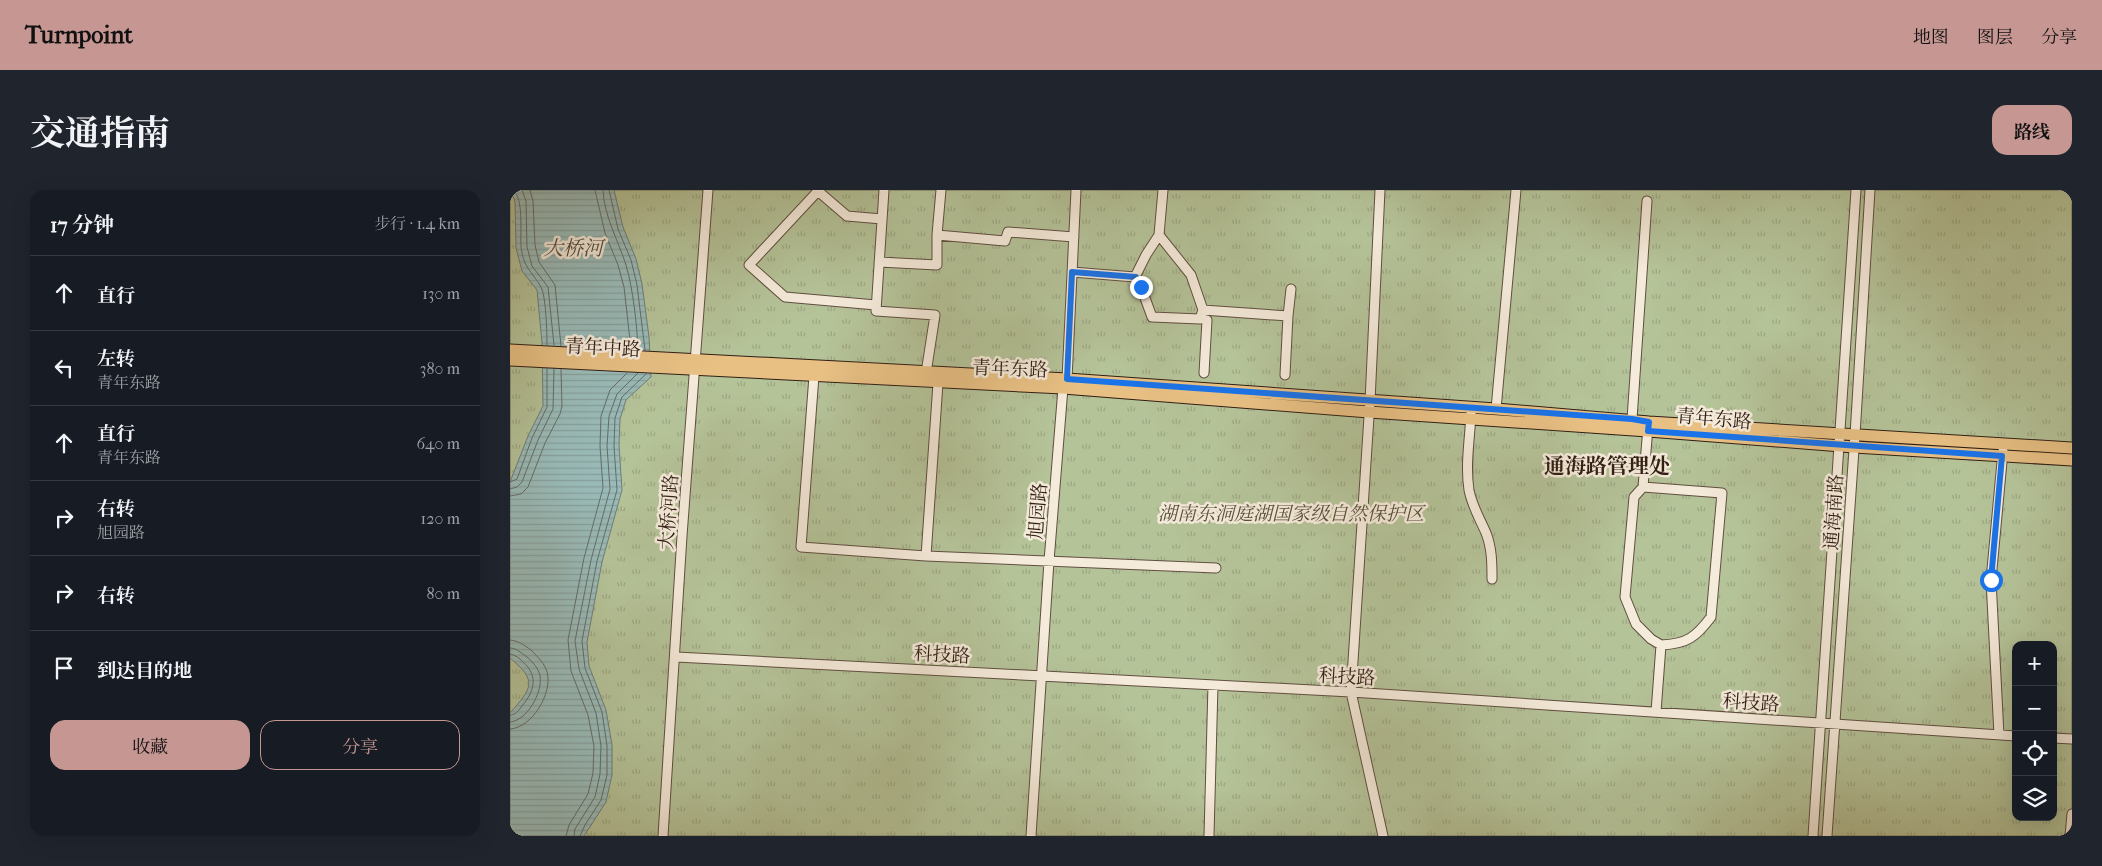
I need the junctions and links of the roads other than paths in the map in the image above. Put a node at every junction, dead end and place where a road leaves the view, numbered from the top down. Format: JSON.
{"nodes":[{"id":1,"x":708,"y":190,"type":"edge"},
{"id":2,"x":884,"y":190,"type":"edge"},
{"id":3,"x":941,"y":190,"type":"edge"},
{"id":4,"x":1076,"y":190,"type":"edge"},
{"id":5,"x":1163,"y":190,"type":"edge"},
{"id":6,"x":1380,"y":190,"type":"edge"},
{"id":7,"x":1516,"y":190,"type":"edge"},
{"id":8,"x":1856,"y":190,"type":"edge"},
{"id":9,"x":1870,"y":190,"type":"edge"},
{"id":10,"x":1647,"y":201,"type":"dead end"},
{"id":11,"x":882,"y":219,"type":"junction"},
{"id":12,"x":937,"y":235,"type":"junction"},
{"id":13,"x":1159,"y":235,"type":"junction"},
{"id":14,"x":1074,"y":237,"type":"junction"},
{"id":15,"x":879,"y":262,"type":"junction"},
{"id":16,"x":1072,"y":272,"type":"junction"},
{"id":17,"x":1136,"y":277,"type":"junction"},
{"id":18,"x":1291,"y":289,"type":"dead end"},
{"id":19,"x":876,"y":305,"type":"junction"},
{"id":20,"x":1205,"y":315,"type":"junction"},
{"id":21,"x":1288,"y":316,"type":"junction"},
{"id":22,"x":511,"y":355,"type":"edge"},
{"id":23,"x":691,"y":363,"type":"junction"},
{"id":24,"x":926,"y":373,"type":"junction"},
{"id":25,"x":1204,"y":373,"type":"dead end"},
{"id":26,"x":1285,"y":375,"type":"dead end"},
{"id":27,"x":814,"y":376,"type":"junction"},
{"id":28,"x":938,"y":383,"type":"junction"},
{"id":29,"x":1065,"y":384,"type":"junction"},
{"id":30,"x":1369,"y":407,"type":"junction"},
{"id":31,"x":1496,"y":409,"type":"junction"},
{"id":32,"x":1471,"y":413,"type":"junction"},
{"id":33,"x":1632,"y":419,"type":"junction"},
{"id":34,"x":1649,"y":426,"type":"junction"},
{"id":35,"x":1855,"y":435,"type":"junction"},
{"id":36,"x":1840,"y":440,"type":"junction"},
{"id":37,"x":2005,"y":443,"type":"junction"},
{"id":38,"x":1854,"y":447,"type":"junction"},
{"id":39,"x":2072,"y":448,"type":"edge"},
{"id":40,"x":2002,"y":456,"type":"junction"},
{"id":41,"x":2072,"y":460,"type":"edge"},
{"id":42,"x":1643,"y":487,"type":"junction"},
{"id":43,"x":926,"y":556,"type":"junction"},
{"id":44,"x":1049,"y":561,"type":"junction"},
{"id":45,"x":1216,"y":568,"type":"dead end"},
{"id":46,"x":1492,"y":579,"type":"dead end"},
{"id":47,"x":1661,"y":645,"type":"junction"},
{"id":48,"x":676,"y":657,"type":"junction"},
{"id":49,"x":1041,"y":676,"type":"junction"},
{"id":50,"x":1213,"y":685,"type":"junction"},
{"id":51,"x":1351,"y":692,"type":"junction"},
{"id":52,"x":1656,"y":712,"type":"junction"},
{"id":53,"x":1821,"y":723,"type":"junction"},
{"id":54,"x":1835,"y":724,"type":"junction"},
{"id":55,"x":1999,"y":735,"type":"junction"},
{"id":56,"x":2012,"y":736,"type":"edge"},
{"id":57,"x":2057,"y":738,"type":"edge"},
{"id":58,"x":2072,"y":739,"type":"edge"},
{"id":59,"x":2072,"y":814,"type":"edge"},
{"id":60,"x":663,"y":836,"type":"edge"},
{"id":61,"x":1031,"y":836,"type":"edge"},
{"id":62,"x":1209,"y":836,"type":"edge"},
{"id":63,"x":1383,"y":836,"type":"edge"},
{"id":64,"x":1813,"y":836,"type":"edge"},
{"id":65,"x":1827,"y":836,"type":"edge"},
{"id":66,"x":2070,"y":836,"type":"edge"}],
"edges":[{"from":1,"to":23,"type":"street","name":"大桥河路"},
{"from":2,"to":11,"type":"street"},
{"from":3,"to":12,"type":"street"},
{"from":4,"to":14,"type":"street","name":"旭园路"},
{"from":5,"to":13,"type":"street"},
{"from":6,"to":30,"type":"street"},
{"from":7,"to":31,"type":"street"},
{"from":8,"to":36,"type":"street","name":"通海南路"},
{"from":9,"to":35,"type":"street","name":"通海南路"},
{"from":10,"to":33,"type":"street"},
{"from":11,"to":15,"type":"street"},
{"from":11,"to":19,"type":"street"},
{"from":12,"to":14,"type":"street"},
{"from":12,"to":15,"type":"street"},
{"from":13,"to":17,"type":"street"},
{"from":13,"to":20,"type":"street"},
{"from":14,"to":16,"type":"street","name":"旭园路"},
{"from":15,"to":19,"type":"street"},
{"from":16,"to":17,"type":"street"},
{"from":16,"to":29,"type":"street","name":"旭园路"},
{"from":17,"to":20,"type":"street"},
{"from":18,"to":21,"type":"street"},
{"from":19,"to":24,"type":"street"},
{"from":20,"to":21,"type":"street"},
{"from":20,"to":25,"type":"street"},
{"from":21,"to":26,"type":"street"},
{"from":22,"to":23,"type":"main road"},
{"from":23,"to":24,"type":"main road","name":"青年东路"},
{"from":23,"to":27,"type":"main road","name":"青年东路"},
{"from":23,"to":48,"type":"street","name":"大桥河路"},
{"from":24,"to":29,"type":"main road","name":"青年东路"},
{"from":27,"to":28,"type":"main road","name":"青年东路"},
{"from":27,"to":43,"type":"street"},
{"from":28,"to":29,"type":"main road","name":"青年东路"},
{"from":28,"to":43,"type":"street"},
{"from":29,"to":30,"type":"main road","name":"青年东路"},
{"from":29,"to":44,"type":"street","name":"旭园路"},
{"from":30,"to":32,"type":"main road","name":"青年东路"},
{"from":30,"to":51,"type":"street"},
{"from":31,"to":32,"type":"main road","name":"青年东路"},
{"from":31,"to":33,"type":"main road","name":"青年东路"},
{"from":32,"to":34,"type":"main road","name":"青年东路"},
{"from":32,"to":46,"type":"street"},
{"from":33,"to":34,"type":"main road","name":"青年东路"},
{"from":34,"to":36,"type":"main road","name":"青年东路"},
{"from":34,"to":42,"type":"street"},
{"from":35,"to":36,"type":"main road","name":"青年东路"},
{"from":35,"to":37,"type":"main road","name":"青年东路"},
{"from":35,"to":38,"type":"street","name":"通海南路"},
{"from":36,"to":38,"type":"main road","name":"青年东路"},
{"from":36,"to":53,"type":"street","name":"通海南路"},
{"from":37,"to":39,"type":"main road","name":"青年东路"},
{"from":37,"to":40,"type":"street"},
{"from":38,"to":40,"type":"main road","name":"青年东路"},
{"from":38,"to":54,"type":"street","name":"通海南路"},
{"from":40,"to":41,"type":"main road","name":"青年东路"},
{"from":40,"to":55,"type":"street"},
{"from":42,"to":47,"type":"street"},
{"from":42,"to":47,"type":"street"},
{"from":43,"to":44,"type":"street"},
{"from":44,"to":45,"type":"street"},
{"from":44,"to":49,"type":"street","name":"旭园路"},
{"from":47,"to":52,"type":"street"},
{"from":48,"to":49,"type":"street","name":"科技路"},
{"from":48,"to":60,"type":"street","name":"大桥河路"},
{"from":49,"to":50,"type":"street","name":"科技路"},
{"from":49,"to":61,"type":"street","name":"旭园路"},
{"from":50,"to":51,"type":"street","name":"科技路"},
{"from":50,"to":62,"type":"street"},
{"from":51,"to":52,"type":"street","name":"科技路"},
{"from":51,"to":63,"type":"street"},
{"from":52,"to":53,"type":"street","name":"科技路"},
{"from":53,"to":54,"type":"street","name":"科技路"},
{"from":53,"to":64,"type":"street","name":"通海南路"},
{"from":54,"to":55,"type":"street","name":"科技路"},
{"from":54,"to":65,"type":"street","name":"通海南路"},
{"from":55,"to":56,"type":"street","name":"科技路"},
{"from":57,"to":58,"type":"street"},
{"from":59,"to":66,"type":"street"}]}
